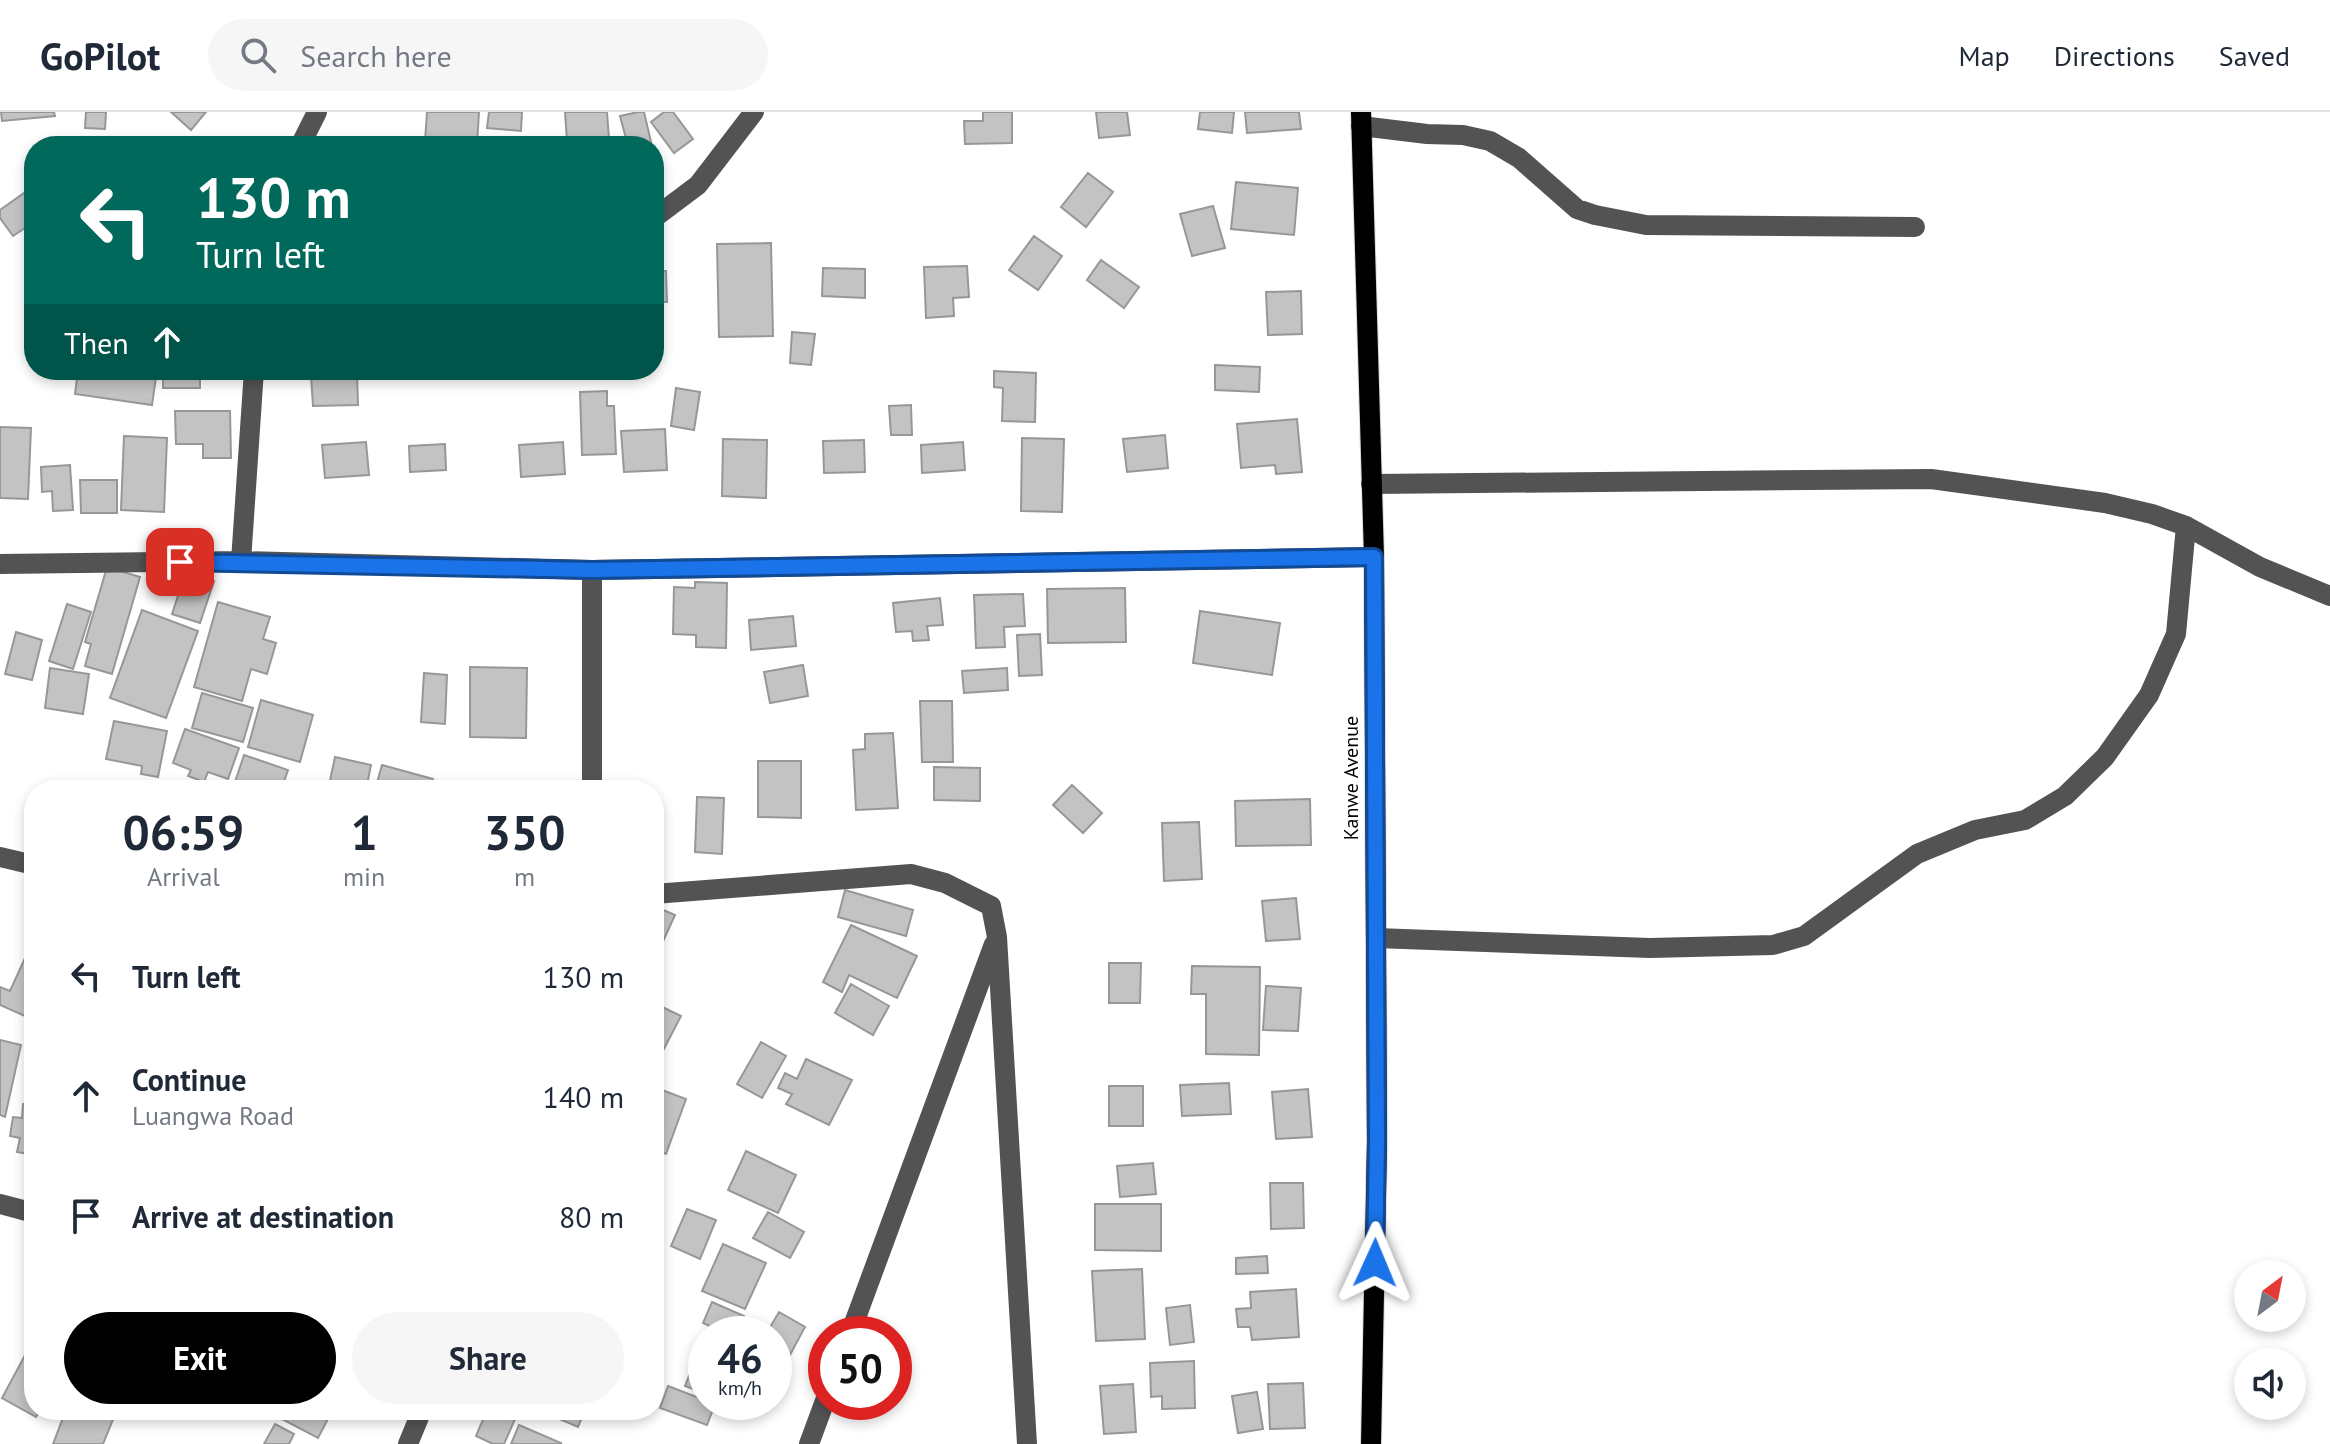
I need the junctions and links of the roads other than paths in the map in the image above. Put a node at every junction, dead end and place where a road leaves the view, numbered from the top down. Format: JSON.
{"nodes":[{"id":1,"x":317,"y":112,"type":"edge"},
{"id":2,"x":754,"y":112,"type":"edge"},
{"id":3,"x":1361,"y":119,"type":"edge"},
{"id":4,"x":305,"y":136,"type":"edge"},
{"id":5,"x":664,"y":210,"type":"edge"},
{"id":6,"x":1915,"y":227,"type":"dead end"},
{"id":7,"x":253,"y":380,"type":"edge"},
{"id":8,"x":1371,"y":484,"type":"junction"},
{"id":9,"x":2186,"y":526,"type":"junction"},
{"id":10,"x":1374,"y":557,"type":"junction"},
{"id":11,"x":241,"y":561,"type":"junction"},
{"id":12,"x":0,"y":564,"type":"edge"},
{"id":13,"x":592,"y":570,"type":"junction"},
{"id":14,"x":2330,"y":596,"type":"edge"},
{"id":15,"x":592,"y":780,"type":"edge"},
{"id":16,"x":0,"y":857,"type":"edge"},
{"id":17,"x":24,"y":863,"type":"edge"},
{"id":18,"x":664,"y":893,"type":"edge"},
{"id":19,"x":997,"y":937,"type":"junction"},
{"id":20,"x":1376,"y":938,"type":"junction"},
{"id":21,"x":0,"y":1204,"type":"edge"},
{"id":22,"x":24,"y":1210,"type":"edge"},
{"id":23,"x":857,"y":1316,"type":"edge"},
{"id":24,"x":418,"y":1420,"type":"edge"},
{"id":25,"x":818,"y":1420,"type":"edge"},
{"id":26,"x":408,"y":1444,"type":"edge"},
{"id":27,"x":809,"y":1444,"type":"edge"},
{"id":28,"x":1027,"y":1444,"type":"edge"},
{"id":29,"x":1371,"y":1444,"type":"edge"}],
"edges":[{"from":1,"to":4,"type":"street"},
{"from":2,"to":5,"type":"street"},
{"from":3,"to":6,"type":"street"},
{"from":3,"to":8,"type":"main road","name":"Kanwe Avenue"},
{"from":7,"to":11,"type":"street"},
{"from":8,"to":9,"type":"street"},
{"from":8,"to":10,"type":"main road","name":"Kanwe Avenue"},
{"from":9,"to":14,"type":"street"},
{"from":9,"to":20,"type":"street"},
{"from":10,"to":13,"type":"street"},
{"from":10,"to":20,"type":"main road","name":"Kanwe Avenue"},
{"from":11,"to":12,"type":"street"},
{"from":11,"to":13,"type":"street"},
{"from":13,"to":15,"type":"street"},
{"from":16,"to":17,"type":"street"},
{"from":18,"to":19,"type":"street"},
{"from":19,"to":23,"type":"street"},
{"from":19,"to":28,"type":"street"},
{"from":20,"to":29,"type":"main road","name":"Kanwe Avenue"},
{"from":21,"to":22,"type":"street"},
{"from":24,"to":26,"type":"street"},
{"from":25,"to":27,"type":"street"}]}
